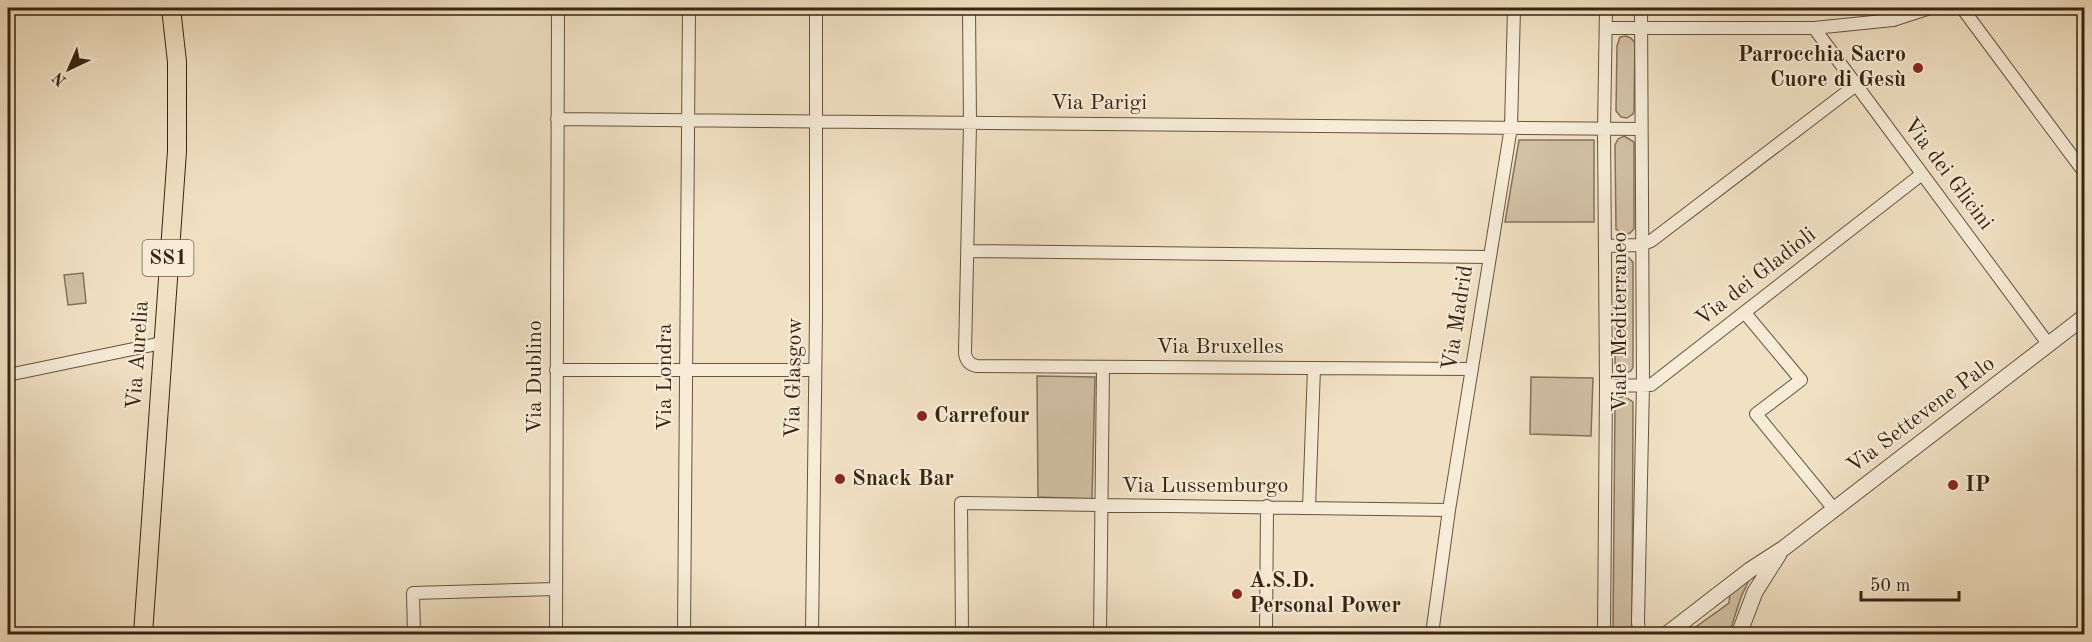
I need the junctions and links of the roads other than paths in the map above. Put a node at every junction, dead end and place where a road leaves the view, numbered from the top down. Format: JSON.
{"nodes":[{"id":1,"x":171,"y":8,"type":"edge"},
{"id":2,"x":558,"y":8,"type":"edge"},
{"id":3,"x":689,"y":8,"type":"edge"},
{"id":4,"x":816,"y":8,"type":"edge"},
{"id":5,"x":969,"y":8,"type":"edge"},
{"id":6,"x":1514,"y":8,"type":"edge"},
{"id":7,"x":1606,"y":8,"type":"edge"},
{"id":8,"x":1641,"y":8,"type":"edge"},
{"id":9,"x":1930,"y":8,"type":"edge"},
{"id":10,"x":1962,"y":8,"type":"edge"},
{"id":11,"x":1642,"y":27,"type":"junction"},
{"id":12,"x":1606,"y":28,"type":"junction"},
{"id":13,"x":1814,"y":28,"type":"junction"},
{"id":14,"x":1856,"y":85,"type":"junction"},
{"id":15,"x":557,"y":119,"type":"junction"},
{"id":16,"x":688,"y":120,"type":"junction"},
{"id":17,"x":815,"y":122,"type":"junction"},
{"id":18,"x":970,"y":124,"type":"junction"},
{"id":19,"x":1511,"y":127,"type":"junction"},
{"id":20,"x":1604,"y":129,"type":"junction"},
{"id":21,"x":1641,"y":129,"type":"junction"},
{"id":22,"x":2085,"y":172,"type":"edge"},
{"id":23,"x":1922,"y":174,"type":"junction"},
{"id":24,"x":1641,"y":245,"type":"junction"},
{"id":25,"x":1605,"y":246,"type":"junction"},
{"id":26,"x":968,"y":251,"type":"junction"},
{"id":27,"x":1490,"y":257,"type":"junction"},
{"id":28,"x":1745,"y":313,"type":"junction"},
{"id":29,"x":2085,"y":317,"type":"edge"},
{"id":30,"x":162,"y":343,"type":"junction"},
{"id":31,"x":2049,"y":345,"type":"junction"},
{"id":32,"x":1103,"y":368,"type":"junction"},
{"id":33,"x":1314,"y":368,"type":"junction"},
{"id":34,"x":686,"y":369,"type":"junction"},
{"id":35,"x":1471,"y":369,"type":"junction"},
{"id":36,"x":556,"y":370,"type":"junction"},
{"id":37,"x":815,"y":370,"type":"junction"},
{"id":38,"x":8,"y":375,"type":"edge"},
{"id":39,"x":1606,"y":386,"type":"junction"},
{"id":40,"x":1643,"y":386,"type":"junction"},
{"id":41,"x":1102,"y":506,"type":"junction"},
{"id":42,"x":1267,"y":506,"type":"junction"},
{"id":43,"x":1309,"y":507,"type":"junction"},
{"id":44,"x":1834,"y":509,"type":"junction"},
{"id":45,"x":1449,"y":510,"type":"junction"},
{"id":46,"x":1784,"y":548,"type":"junction"},
{"id":47,"x":556,"y":589,"type":"junction"},
{"id":48,"x":144,"y":634,"type":"edge"},
{"id":49,"x":414,"y":634,"type":"edge"},
{"id":50,"x":556,"y":634,"type":"edge"},
{"id":51,"x":684,"y":634,"type":"edge"},
{"id":52,"x":812,"y":634,"type":"edge"},
{"id":53,"x":962,"y":634,"type":"edge"},
{"id":54,"x":1100,"y":634,"type":"edge"},
{"id":55,"x":1266,"y":634,"type":"edge"},
{"id":56,"x":1432,"y":634,"type":"edge"},
{"id":57,"x":1604,"y":634,"type":"edge"},
{"id":58,"x":1642,"y":634,"type":"edge"},
{"id":59,"x":1667,"y":634,"type":"edge"},
{"id":60,"x":1739,"y":634,"type":"edge"}],
"edges":[{"from":1,"to":30,"type":"main road","name":"Via Aurelia","number":"SS1"},
{"from":2,"to":15,"type":"street","name":"Via Dublino"},
{"from":3,"to":16,"type":"street","name":"Via Londra"},
{"from":4,"to":17,"type":"street","name":"Via Glasgow"},
{"from":5,"to":18,"type":"street"},
{"from":6,"to":19,"type":"street","name":"Via Madrid"},
{"from":7,"to":12,"type":"street","name":"Viale Mediterraneo"},
{"from":8,"to":11,"type":"street","name":"Viale Mediterraneo"},
{"from":9,"to":13,"type":"street"},
{"from":10,"to":22,"type":"street"},
{"from":11,"to":12,"type":"street"},
{"from":11,"to":13,"type":"street"},
{"from":11,"to":21,"type":"street","name":"Viale Mediterraneo"},
{"from":12,"to":20,"type":"street","name":"Viale Mediterraneo"},
{"from":13,"to":14,"type":"street","name":"Via dei Glicini"},
{"from":14,"to":23,"type":"street","name":"Via dei Glicini"},
{"from":14,"to":24,"type":"street"},
{"from":15,"to":16,"type":"street","name":"Via Parigi"},
{"from":15,"to":36,"type":"street","name":"Via Dublino"},
{"from":16,"to":17,"type":"street","name":"Via Parigi"},
{"from":16,"to":34,"type":"street","name":"Via Londra"},
{"from":17,"to":18,"type":"street","name":"Via Parigi"},
{"from":17,"to":37,"type":"street","name":"Via Glasgow"},
{"from":18,"to":19,"type":"street","name":"Via Parigi"},
{"from":18,"to":26,"type":"street"},
{"from":19,"to":20,"type":"street","name":"Via Parigi"},
{"from":19,"to":27,"type":"street","name":"Via Madrid"},
{"from":20,"to":21,"type":"street","name":"Via Parigi"},
{"from":20,"to":25,"type":"street","name":"Viale Mediterraneo"},
{"from":21,"to":24,"type":"street","name":"Viale Mediterraneo"},
{"from":23,"to":28,"type":"street","name":"Via dei Gladioli"},
{"from":23,"to":31,"type":"street","name":"Via dei Glicini"},
{"from":24,"to":25,"type":"street"},
{"from":24,"to":40,"type":"street","name":"Viale Mediterraneo"},
{"from":25,"to":39,"type":"street","name":"Viale Mediterraneo"},
{"from":26,"to":27,"type":"street"},
{"from":26,"to":32,"type":"street","name":"Via Bruxelles"},
{"from":27,"to":35,"type":"street","name":"Via Madrid"},
{"from":28,"to":40,"type":"street","name":"Via dei Gladioli"},
{"from":28,"to":44,"type":"street"},
{"from":29,"to":31,"type":"street","name":"Via Settevene Palo"},
{"from":30,"to":38,"type":"street"},
{"from":30,"to":48,"type":"main road","name":"Via Aurelia","number":"SS1"},
{"from":31,"to":44,"type":"street","name":"Via Settevene Palo"},
{"from":32,"to":33,"type":"street","name":"Via Bruxelles"},
{"from":32,"to":41,"type":"street"},
{"from":33,"to":35,"type":"street","name":"Via Bruxelles"},
{"from":33,"to":43,"type":"street"},
{"from":34,"to":36,"type":"street"},
{"from":34,"to":37,"type":"street"},
{"from":34,"to":51,"type":"street","name":"Via Londra"},
{"from":35,"to":45,"type":"street","name":"Via Madrid"},
{"from":36,"to":47,"type":"street","name":"Via Dublino"},
{"from":37,"to":52,"type":"street","name":"Via Glasgow"},
{"from":39,"to":40,"type":"street","name":"Via dei Gladioli"},
{"from":39,"to":57,"type":"street","name":"Viale Mediterraneo"},
{"from":40,"to":58,"type":"street","name":"Viale Mediterraneo"},
{"from":41,"to":42,"type":"street","name":"Via Lussemburgo"},
{"from":41,"to":53,"type":"street","name":"Via Lussemburgo"},
{"from":41,"to":54,"type":"street"},
{"from":42,"to":43,"type":"street","name":"Via Lussemburgo"},
{"from":42,"to":55,"type":"street"},
{"from":43,"to":45,"type":"street","name":"Via Lussemburgo"},
{"from":44,"to":46,"type":"street","name":"Via Settevene Palo"},
{"from":45,"to":56,"type":"street","name":"Via Madrid"},
{"from":46,"to":59,"type":"street","name":"Via Settevene Palo"},
{"from":46,"to":60,"type":"street","name":"Via Settevene Palo"},
{"from":47,"to":49,"type":"street"},
{"from":47,"to":50,"type":"street","name":"Via Dublino"}]}
